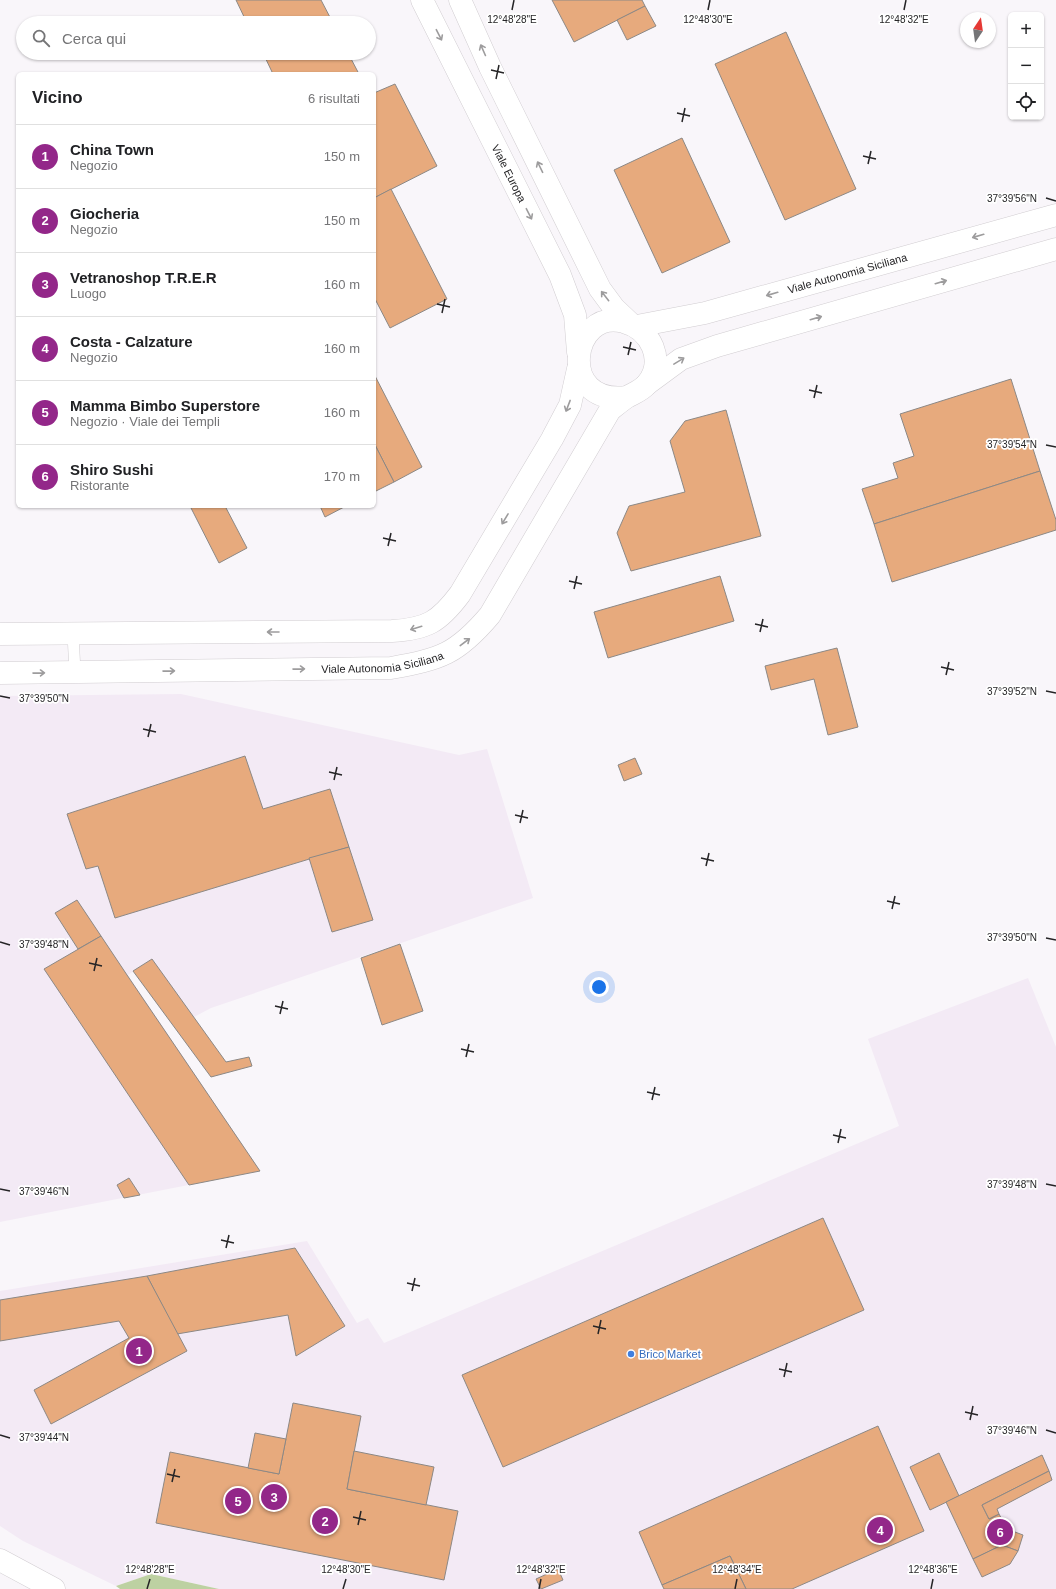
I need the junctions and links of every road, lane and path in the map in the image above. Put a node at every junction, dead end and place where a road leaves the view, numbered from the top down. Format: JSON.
{"nodes":[{"id":1,"x":422,"y":0,"type":"edge"},
{"id":2,"x":460,"y":0,"type":"edge"},
{"id":3,"x":1056,"y":214,"type":"edge"},
{"id":4,"x":1010,"y":228,"type":"junction"},
{"id":5,"x":1056,"y":249,"type":"edge"},
{"id":6,"x":1018,"y":259,"type":"junction"},
{"id":7,"x":634,"y":325,"type":"junction"},
{"id":8,"x":578,"y":360,"type":"junction"},
{"id":9,"x":648,"y":384,"type":"junction"},
{"id":10,"x":627,"y":397,"type":"junction"},
{"id":11,"x":0,"y":634,"type":"edge"},
{"id":12,"x":73,"y":634,"type":"junction"},
{"id":13,"x":74,"y":672,"type":"junction"},
{"id":14,"x":0,"y":673,"type":"edge"},
{"id":15,"x":0,"y":1560,"type":"edge"},
{"id":16,"x":54,"y":1589,"type":"edge"}],
"edges":[{"from":1,"to":8,"type":"street","name":"Viale Europa","one_way":true},
{"from":7,"to":2,"type":"street","one_way":true},
{"from":3,"to":4,"type":"street","name":"Viale Autonomia Siciliana"},
{"from":4,"to":6,"type":"street"},
{"from":4,"to":7,"type":"street","name":"Viale Autonomia Siciliana","one_way":true},
{"from":5,"to":6,"type":"street","name":"Viale Autonomia Siciliana"},
{"from":9,"to":6,"type":"street","name":"Viale Autonomia Siciliana","one_way":true},
{"from":7,"to":8,"type":"street","name":"Viale Autonomia Siciliana"},
{"from":7,"to":9,"type":"street"},
{"from":8,"to":10,"type":"street","name":"Viale Autonomia Siciliana"},
{"from":8,"to":12,"type":"street","name":"Viale Autonomia Siciliana","one_way":true},
{"from":9,"to":10,"type":"street","name":"Viale Autonomia Siciliana"},
{"from":13,"to":10,"type":"street","name":"Viale Autonomia Siciliana","one_way":true},
{"from":11,"to":12,"type":"street","name":"Viale Autonomia Siciliana"},
{"from":12,"to":13,"type":"lane"},
{"from":14,"to":13,"type":"street","name":"Viale Autonomia Siciliana","one_way":true},
{"from":15,"to":16,"type":"street"}]}
